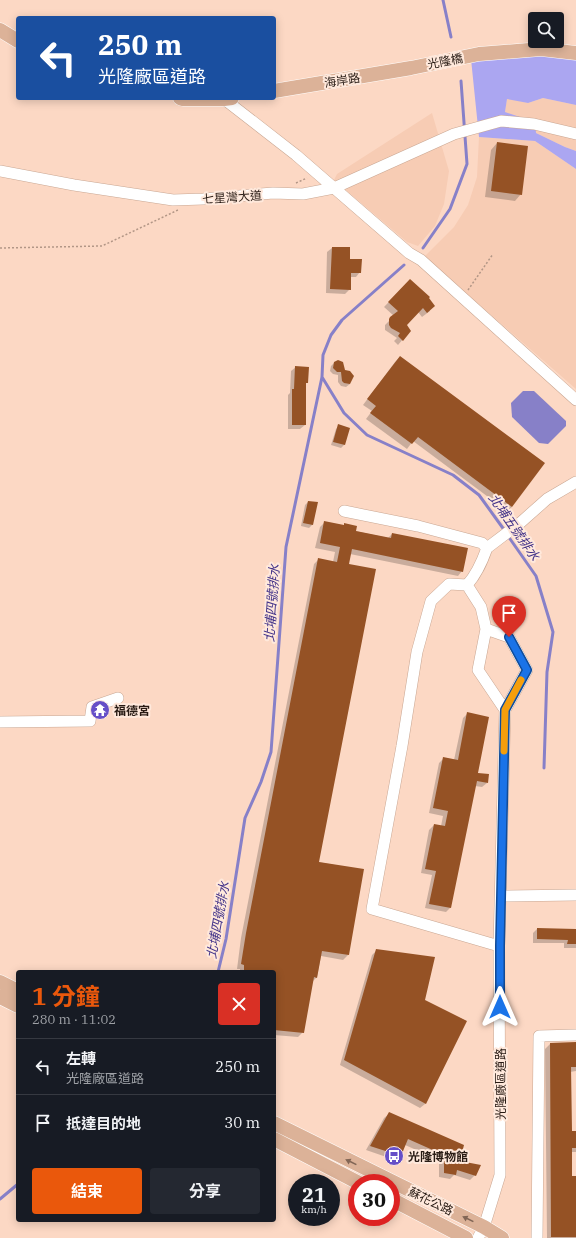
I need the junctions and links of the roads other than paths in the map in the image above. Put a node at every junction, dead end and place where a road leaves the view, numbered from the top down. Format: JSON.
{"nodes":[{"id":1,"x":0,"y":30,"type":"edge"},
{"id":2,"x":16,"y":40,"type":"edge"},
{"id":3,"x":576,"y":53,"type":"edge"},
{"id":4,"x":410,"y":68,"type":"joint"},
{"id":5,"x":276,"y":91,"type":"edge"},
{"id":6,"x":229,"y":100,"type":"edge"},
{"id":7,"x":576,"y":134,"type":"edge"},
{"id":8,"x":0,"y":171,"type":"edge"},
{"id":9,"x":334,"y":188,"type":"junction"},
{"id":10,"x":576,"y":400,"type":"edge"},
{"id":11,"x":576,"y":482,"type":"edge"},
{"id":12,"x":344,"y":511,"type":"dead end"},
{"id":13,"x":487,"y":548,"type":"junction"},
{"id":14,"x":467,"y":585,"type":"junction"},
{"id":15,"x":486,"y":629,"type":"junction"},
{"id":16,"x":118,"y":698,"type":"dead end"},
{"id":17,"x":505,"y":710,"type":"junction"},
{"id":18,"x":0,"y":722,"type":"edge"},
{"id":19,"x":576,"y":895,"type":"edge"},
{"id":20,"x":501,"y":896,"type":"junction"},
{"id":21,"x":500,"y":946,"type":"junction"},
{"id":22,"x":0,"y":982,"type":"edge"},
{"id":23,"x":16,"y":990,"type":"edge"},
{"id":24,"x":0,"y":997,"type":"edge"},
{"id":25,"x":16,"y":1005,"type":"edge"},
{"id":26,"x":576,"y":1035,"type":"edge"},
{"id":27,"x":276,"y":1124,"type":"edge"},
{"id":28,"x":276,"y":1140,"type":"edge"},
{"id":29,"x":348,"y":1177,"type":"edge"},
{"id":30,"x":400,"y":1204,"type":"edge"},
{"id":31,"x":481,"y":1233,"type":"edge"},
{"id":32,"x":466,"y":1238,"type":"edge"},
{"id":33,"x":502,"y":1238,"type":"edge"},
{"id":34,"x":537,"y":1238,"type":"edge"}],
"edges":[{"from":1,"to":2,"type":"main road"},
{"from":3,"to":4,"type":"main road","name":"光隆橋"},
{"from":4,"to":5,"type":"main road","name":"海岸路"},
{"from":6,"to":9,"type":"street"},
{"from":7,"to":9,"type":"street","name":"七星灣大道"},
{"from":8,"to":9,"type":"street","name":"七星灣大道"},
{"from":9,"to":10,"type":"street"},
{"from":11,"to":13,"type":"street"},
{"from":12,"to":13,"type":"street"},
{"from":13,"to":14,"type":"street"},
{"from":14,"to":15,"type":"street"},
{"from":14,"to":21,"type":"street"},
{"from":15,"to":17,"type":"street"},
{"from":15,"to":17,"type":"street","name":"光隆廠區道路"},
{"from":16,"to":18,"type":"street"},
{"from":17,"to":20,"type":"street","name":"光隆廠區道路"},
{"from":19,"to":20,"type":"street"},
{"from":20,"to":21,"type":"street","name":"光隆廠區道路"},
{"from":21,"to":31,"type":"street","name":"光隆廠區道路"},
{"from":22,"to":23,"type":"main road"},
{"from":24,"to":25,"type":"main road"},
{"from":26,"to":34,"type":"street"},
{"from":31,"to":27,"type":"main road","name":"蘇花公路","one_way":true},
{"from":28,"to":29,"type":"main road"},
{"from":30,"to":32,"type":"main road","name":"蘇花公路"},
{"from":31,"to":33,"type":"main road","name":"蘇花公路"}]}
